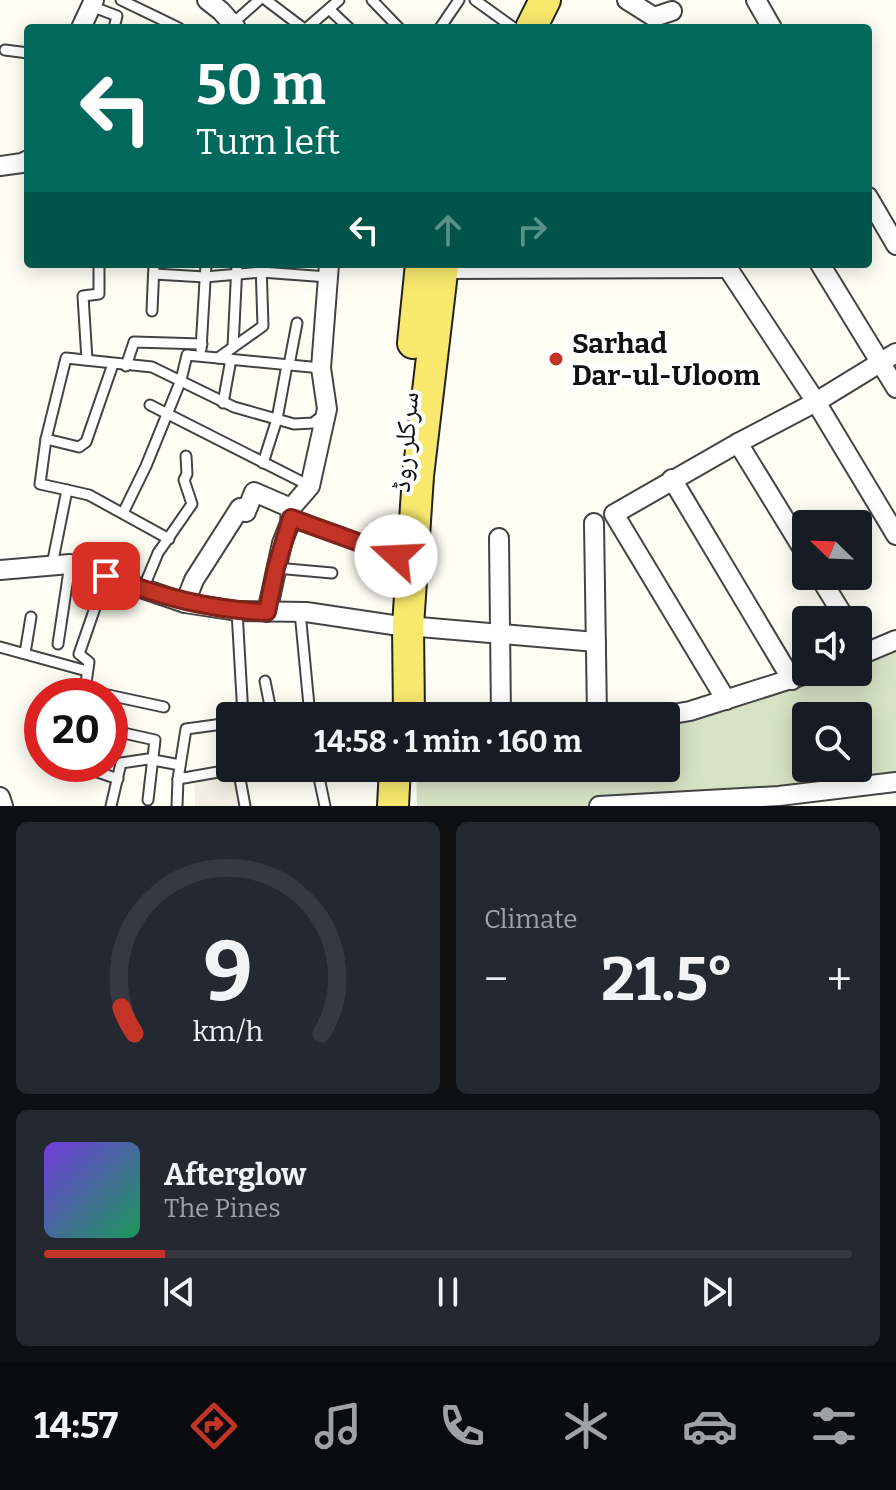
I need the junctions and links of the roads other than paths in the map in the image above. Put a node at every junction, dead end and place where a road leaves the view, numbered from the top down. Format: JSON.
{"nodes":[{"id":1,"x":121,"y":0,"type":"edge"},
{"id":2,"x":259,"y":0,"type":"edge"},
{"id":3,"x":266,"y":0,"type":"edge"},
{"id":4,"x":339,"y":0,"type":"edge"},
{"id":5,"x":372,"y":0,"type":"edge"},
{"id":6,"x":459,"y":0,"type":"edge"},
{"id":7,"x":475,"y":0,"type":"edge"},
{"id":8,"x":545,"y":0,"type":"edge"},
{"id":9,"x":562,"y":0,"type":"edge"},
{"id":10,"x":627,"y":0,"type":"edge"},
{"id":11,"x":756,"y":0,"type":"edge"},
{"id":12,"x":212,"y":1,"type":"edge"},
{"id":13,"x":93,"y":3,"type":"edge"},
{"id":14,"x":329,"y":9,"type":"junction"},
{"id":15,"x":676,"y":13,"type":"edge"},
{"id":16,"x":651,"y":22,"type":"edge"},
{"id":17,"x":83,"y":24,"type":"edge"},
{"id":18,"x":115,"y":24,"type":"edge"},
{"id":19,"x":169,"y":24,"type":"edge"},
{"id":20,"x":232,"y":24,"type":"edge"},
{"id":21,"x":236,"y":24,"type":"edge"},
{"id":22,"x":299,"y":24,"type":"edge"},
{"id":23,"x":310,"y":24,"type":"edge"},
{"id":24,"x":345,"y":24,"type":"edge"},
{"id":25,"x":395,"y":24,"type":"edge"},
{"id":26,"x":443,"y":24,"type":"edge"},
{"id":27,"x":508,"y":24,"type":"edge"},
{"id":28,"x":533,"y":24,"type":"edge"},
{"id":29,"x":551,"y":24,"type":"edge"},
{"id":30,"x":770,"y":24,"type":"edge"},
{"id":31,"x":5,"y":50,"type":"dead end"},
{"id":32,"x":24,"y":52,"type":"edge"},
{"id":33,"x":0,"y":166,"type":"edge"},
{"id":34,"x":24,"y":166,"type":"edge"},
{"id":35,"x":872,"y":204,"type":"edge"},
{"id":36,"x":896,"y":245,"type":"edge"},
{"id":37,"x":99,"y":268,"type":"edge"},
{"id":38,"x":206,"y":268,"type":"edge"},
{"id":39,"x":261,"y":268,"type":"edge"},
{"id":40,"x":435,"y":268,"type":"edge"},
{"id":41,"x":435,"y":268,"type":"edge"},
{"id":42,"x":728,"y":268,"type":"edge"},
{"id":43,"x":823,"y":268,"type":"edge"},
{"id":44,"x":154,"y":269,"type":"edge"},
{"id":45,"x":237,"y":269,"type":"edge"},
{"id":46,"x":328,"y":270,"type":"edge"},
{"id":47,"x":205,"y":277,"type":"junction"},
{"id":48,"x":152,"y":311,"type":"dead end"},
{"id":49,"x":297,"y":323,"type":"dead end"},
{"id":50,"x":202,"y":344,"type":"junction"},
{"id":51,"x":233,"y":347,"type":"junction"},
{"id":52,"x":201,"y":357,"type":"junction"},
{"id":53,"x":218,"y":358,"type":"junction"},
{"id":54,"x":888,"y":358,"type":"edge"},
{"id":55,"x":231,"y":359,"type":"junction"},
{"id":56,"x":87,"y":360,"type":"junction"},
{"id":57,"x":113,"y":364,"type":"junction"},
{"id":58,"x":288,"y":365,"type":"junction"},
{"id":59,"x":126,"y":366,"type":"junction"},
{"id":60,"x":321,"y":368,"type":"junction"},
{"id":61,"x":181,"y":380,"type":"junction"},
{"id":62,"x":896,"y":388,"type":"edge"},
{"id":63,"x":816,"y":402,"type":"junction"},
{"id":64,"x":223,"y":403,"type":"junction"},
{"id":65,"x":150,"y":405,"type":"dead end"},
{"id":66,"x":166,"y":413,"type":"junction"},
{"id":67,"x":326,"y":414,"type":"junction"},
{"id":68,"x":277,"y":419,"type":"junction"},
{"id":69,"x":46,"y":439,"type":"junction"},
{"id":70,"x":738,"y":443,"type":"junction"},
{"id":71,"x":186,"y":456,"type":"dead end"},
{"id":72,"x":263,"y":463,"type":"junction"},
{"id":73,"x":672,"y":479,"type":"junction"},
{"id":74,"x":310,"y":486,"type":"junction"},
{"id":75,"x":67,"y":490,"type":"junction"},
{"id":76,"x":123,"y":513,"type":"junction"},
{"id":77,"x":291,"y":513,"type":"junction"},
{"id":78,"x":594,"y":523,"type":"dead end"},
{"id":79,"x":792,"y":531,"type":"edge"},
{"id":80,"x":896,"y":535,"type":"edge"},
{"id":81,"x":499,"y":538,"type":"dead end"},
{"id":82,"x":169,"y":539,"type":"junction"},
{"id":83,"x":396,"y":556,"type":"junction"},
{"id":84,"x":61,"y":565,"type":"junction"},
{"id":85,"x":276,"y":568,"type":"junction"},
{"id":86,"x":0,"y":570,"type":"edge"},
{"id":87,"x":332,"y":573,"type":"dead end"},
{"id":88,"x":106,"y":576,"type":"junction"},
{"id":89,"x":143,"y":589,"type":"junction"},
{"id":90,"x":185,"y":603,"type":"junction"},
{"id":91,"x":237,"y":611,"type":"junction"},
{"id":92,"x":267,"y":612,"type":"junction"},
{"id":93,"x":300,"y":612,"type":"junction"},
{"id":94,"x":31,"y":617,"type":"dead end"},
{"id":95,"x":400,"y":626,"type":"junction"},
{"id":96,"x":500,"y":635,"type":"junction"},
{"id":97,"x":896,"y":640,"type":"edge"},
{"id":98,"x":596,"y":642,"type":"junction"},
{"id":99,"x":58,"y":644,"type":"dead end"},
{"id":100,"x":872,"y":646,"type":"edge"},
{"id":101,"x":0,"y":647,"type":"edge"},
{"id":102,"x":25,"y":653,"type":"junction"},
{"id":103,"x":87,"y":671,"type":"junction"},
{"id":104,"x":86,"y":678,"type":"edge"},
{"id":105,"x":792,"y":680,"type":"joint"},
{"id":106,"x":265,"y":681,"type":"dead end"},
{"id":107,"x":128,"y":700,"type":"edge"},
{"id":108,"x":726,"y":700,"type":"junction"},
{"id":109,"x":242,"y":702,"type":"edge"},
{"id":110,"x":269,"y":702,"type":"edge"},
{"id":111,"x":309,"y":702,"type":"edge"},
{"id":112,"x":396,"y":702,"type":"edge"},
{"id":113,"x":408,"y":702,"type":"edge"},
{"id":114,"x":501,"y":702,"type":"edge"},
{"id":115,"x":597,"y":702,"type":"edge"},
{"id":116,"x":164,"y":707,"type":"dead end"},
{"id":117,"x":680,"y":713,"type":"edge"},
{"id":118,"x":216,"y":725,"type":"edge"},
{"id":119,"x":128,"y":734,"type":"edge"},
{"id":120,"x":151,"y":759,"type":"junction"},
{"id":121,"x":128,"y":762,"type":"edge"},
{"id":122,"x":180,"y":765,"type":"junction"},
{"id":123,"x":216,"y":772,"type":"edge"},
{"id":124,"x":178,"y":779,"type":"junction"},
{"id":125,"x":117,"y":782,"type":"edge"},
{"id":126,"x":241,"y":782,"type":"edge"},
{"id":127,"x":320,"y":782,"type":"edge"},
{"id":128,"x":394,"y":782,"type":"edge"},
{"id":129,"x":409,"y":782,"type":"edge"},
{"id":130,"x":896,"y":782,"type":"edge"},
{"id":131,"x":0,"y":797,"type":"edge"},
{"id":132,"x":148,"y":800,"type":"dead end"},
{"id":133,"x":3,"y":806,"type":"edge"},
{"id":134,"x":111,"y":806,"type":"edge"},
{"id":135,"x":177,"y":806,"type":"edge"},
{"id":136,"x":245,"y":806,"type":"edge"},
{"id":137,"x":325,"y":806,"type":"edge"},
{"id":138,"x":393,"y":806,"type":"edge"},
{"id":139,"x":410,"y":806,"type":"edge"},
{"id":140,"x":599,"y":806,"type":"edge"}],
"edges":[{"from":1,"to":19,"type":"lane"},
{"from":2,"to":21,"type":"lane"},
{"from":3,"to":22,"type":"lane"},
{"from":4,"to":14,"type":"lane"},
{"from":5,"to":25,"type":"lane"},
{"from":6,"to":26,"type":"lane"},
{"from":7,"to":27,"type":"lane"},
{"from":8,"to":28,"type":"main road"},
{"from":9,"to":29,"type":"main road"},
{"from":10,"to":16,"type":"street"},
{"from":11,"to":30,"type":"street"},
{"from":12,"to":20,"type":"street"},
{"from":13,"to":17,"type":"street"},
{"from":13,"to":18,"type":"lane"},
{"from":14,"to":23,"type":"lane"},
{"from":14,"to":24,"type":"lane"},
{"from":15,"to":16,"type":"street"},
{"from":31,"to":32,"type":"lane"},
{"from":33,"to":34,"type":"street"},
{"from":35,"to":36,"type":"street"},
{"from":37,"to":56,"type":"lane"},
{"from":38,"to":47,"type":"lane"},
{"from":39,"to":45,"type":"lane"},
{"from":39,"to":46,"type":"lane"},
{"from":39,"to":51,"type":"lane"},
{"from":40,"to":83,"type":"main road","name":"سرکلر روڈ"},
{"from":41,"to":95,"type":"main road"},
{"from":42,"to":63,"type":"street"},
{"from":43,"to":54,"type":"street"},
{"from":44,"to":47,"type":"lane"},
{"from":44,"to":48,"type":"lane"},
{"from":45,"to":47,"type":"lane"},
{"from":45,"to":51,"type":"lane"},
{"from":46,"to":60,"type":"street"},
{"from":47,"to":50,"type":"lane"},
{"from":49,"to":58,"type":"lane"},
{"from":50,"to":52,"type":"lane"},
{"from":50,"to":59,"type":"lane"},
{"from":51,"to":53,"type":"lane"},
{"from":52,"to":53,"type":"lane"},
{"from":52,"to":61,"type":"lane"},
{"from":53,"to":55,"type":"lane"},
{"from":54,"to":62,"type":"street"},
{"from":54,"to":63,"type":"street"},
{"from":55,"to":58,"type":"lane"},
{"from":55,"to":64,"type":"lane"},
{"from":56,"to":57,"type":"lane"},
{"from":56,"to":69,"type":"lane"},
{"from":57,"to":59,"type":"lane"},
{"from":57,"to":69,"type":"lane"},
{"from":58,"to":60,"type":"lane"},
{"from":58,"to":68,"type":"lane"},
{"from":59,"to":61,"type":"lane"},
{"from":60,"to":67,"type":"street"},
{"from":61,"to":64,"type":"lane"},
{"from":61,"to":66,"type":"lane"},
{"from":63,"to":70,"type":"street"},
{"from":63,"to":80,"type":"street"},
{"from":64,"to":68,"type":"lane"},
{"from":65,"to":66,"type":"lane"},
{"from":66,"to":72,"type":"lane"},
{"from":66,"to":76,"type":"lane"},
{"from":67,"to":68,"type":"lane"},
{"from":67,"to":74,"type":"street"},
{"from":68,"to":72,"type":"lane"},
{"from":69,"to":75,"type":"lane"},
{"from":70,"to":73,"type":"street"},
{"from":70,"to":79,"type":"street"},
{"from":71,"to":82,"type":"lane"},
{"from":72,"to":74,"type":"lane"},
{"from":73,"to":105,"type":"street"},
{"from":73,"to":108,"type":"street"},
{"from":74,"to":77,"type":"street"},
{"from":75,"to":76,"type":"lane"},
{"from":75,"to":84,"type":"lane"},
{"from":76,"to":82,"type":"lane"},
{"from":77,"to":83,"type":"lane"},
{"from":77,"to":85,"type":"street"},
{"from":77,"to":90,"type":"street"},
{"from":78,"to":98,"type":"street"},
{"from":81,"to":96,"type":"street"},
{"from":82,"to":89,"type":"lane"},
{"from":83,"to":95,"type":"main road","name":"سرکلر روڈ"},
{"from":84,"to":86,"type":"street"},
{"from":84,"to":88,"type":"street"},
{"from":84,"to":99,"type":"lane"},
{"from":85,"to":87,"type":"lane"},
{"from":85,"to":92,"type":"street"},
{"from":88,"to":89,"type":"street"},
{"from":88,"to":103,"type":"lane"},
{"from":89,"to":90,"type":"street"},
{"from":90,"to":91,"type":"street"},
{"from":91,"to":92,"type":"street"},
{"from":91,"to":109,"type":"lane"},
{"from":92,"to":93,"type":"street"},
{"from":93,"to":95,"type":"street"},
{"from":93,"to":111,"type":"lane"},
{"from":94,"to":102,"type":"lane"},
{"from":95,"to":96,"type":"street"},
{"from":95,"to":112,"type":"main road","name":"سرکلر روڈ"},
{"from":95,"to":113,"type":"main road"},
{"from":96,"to":98,"type":"street"},
{"from":96,"to":114,"type":"street"},
{"from":97,"to":100,"type":"street"},
{"from":98,"to":115,"type":"street"},
{"from":101,"to":102,"type":"lane"},
{"from":102,"to":103,"type":"lane"},
{"from":103,"to":104,"type":"lane"},
{"from":105,"to":108,"type":"street"},
{"from":106,"to":110,"type":"lane"},
{"from":107,"to":116,"type":"lane"},
{"from":108,"to":117,"type":"street"},
{"from":118,"to":122,"type":"lane"},
{"from":119,"to":120,"type":"lane"},
{"from":120,"to":121,"type":"lane"},
{"from":120,"to":122,"type":"lane"},
{"from":120,"to":132,"type":"lane"},
{"from":122,"to":124,"type":"lane"},
{"from":123,"to":124,"type":"lane"},
{"from":124,"to":135,"type":"lane"},
{"from":125,"to":134,"type":"lane"},
{"from":126,"to":136,"type":"lane"},
{"from":127,"to":137,"type":"lane"},
{"from":128,"to":138,"type":"main road"},
{"from":129,"to":139,"type":"main road"},
{"from":130,"to":140,"type":"street"},
{"from":131,"to":133,"type":"street"}]}
